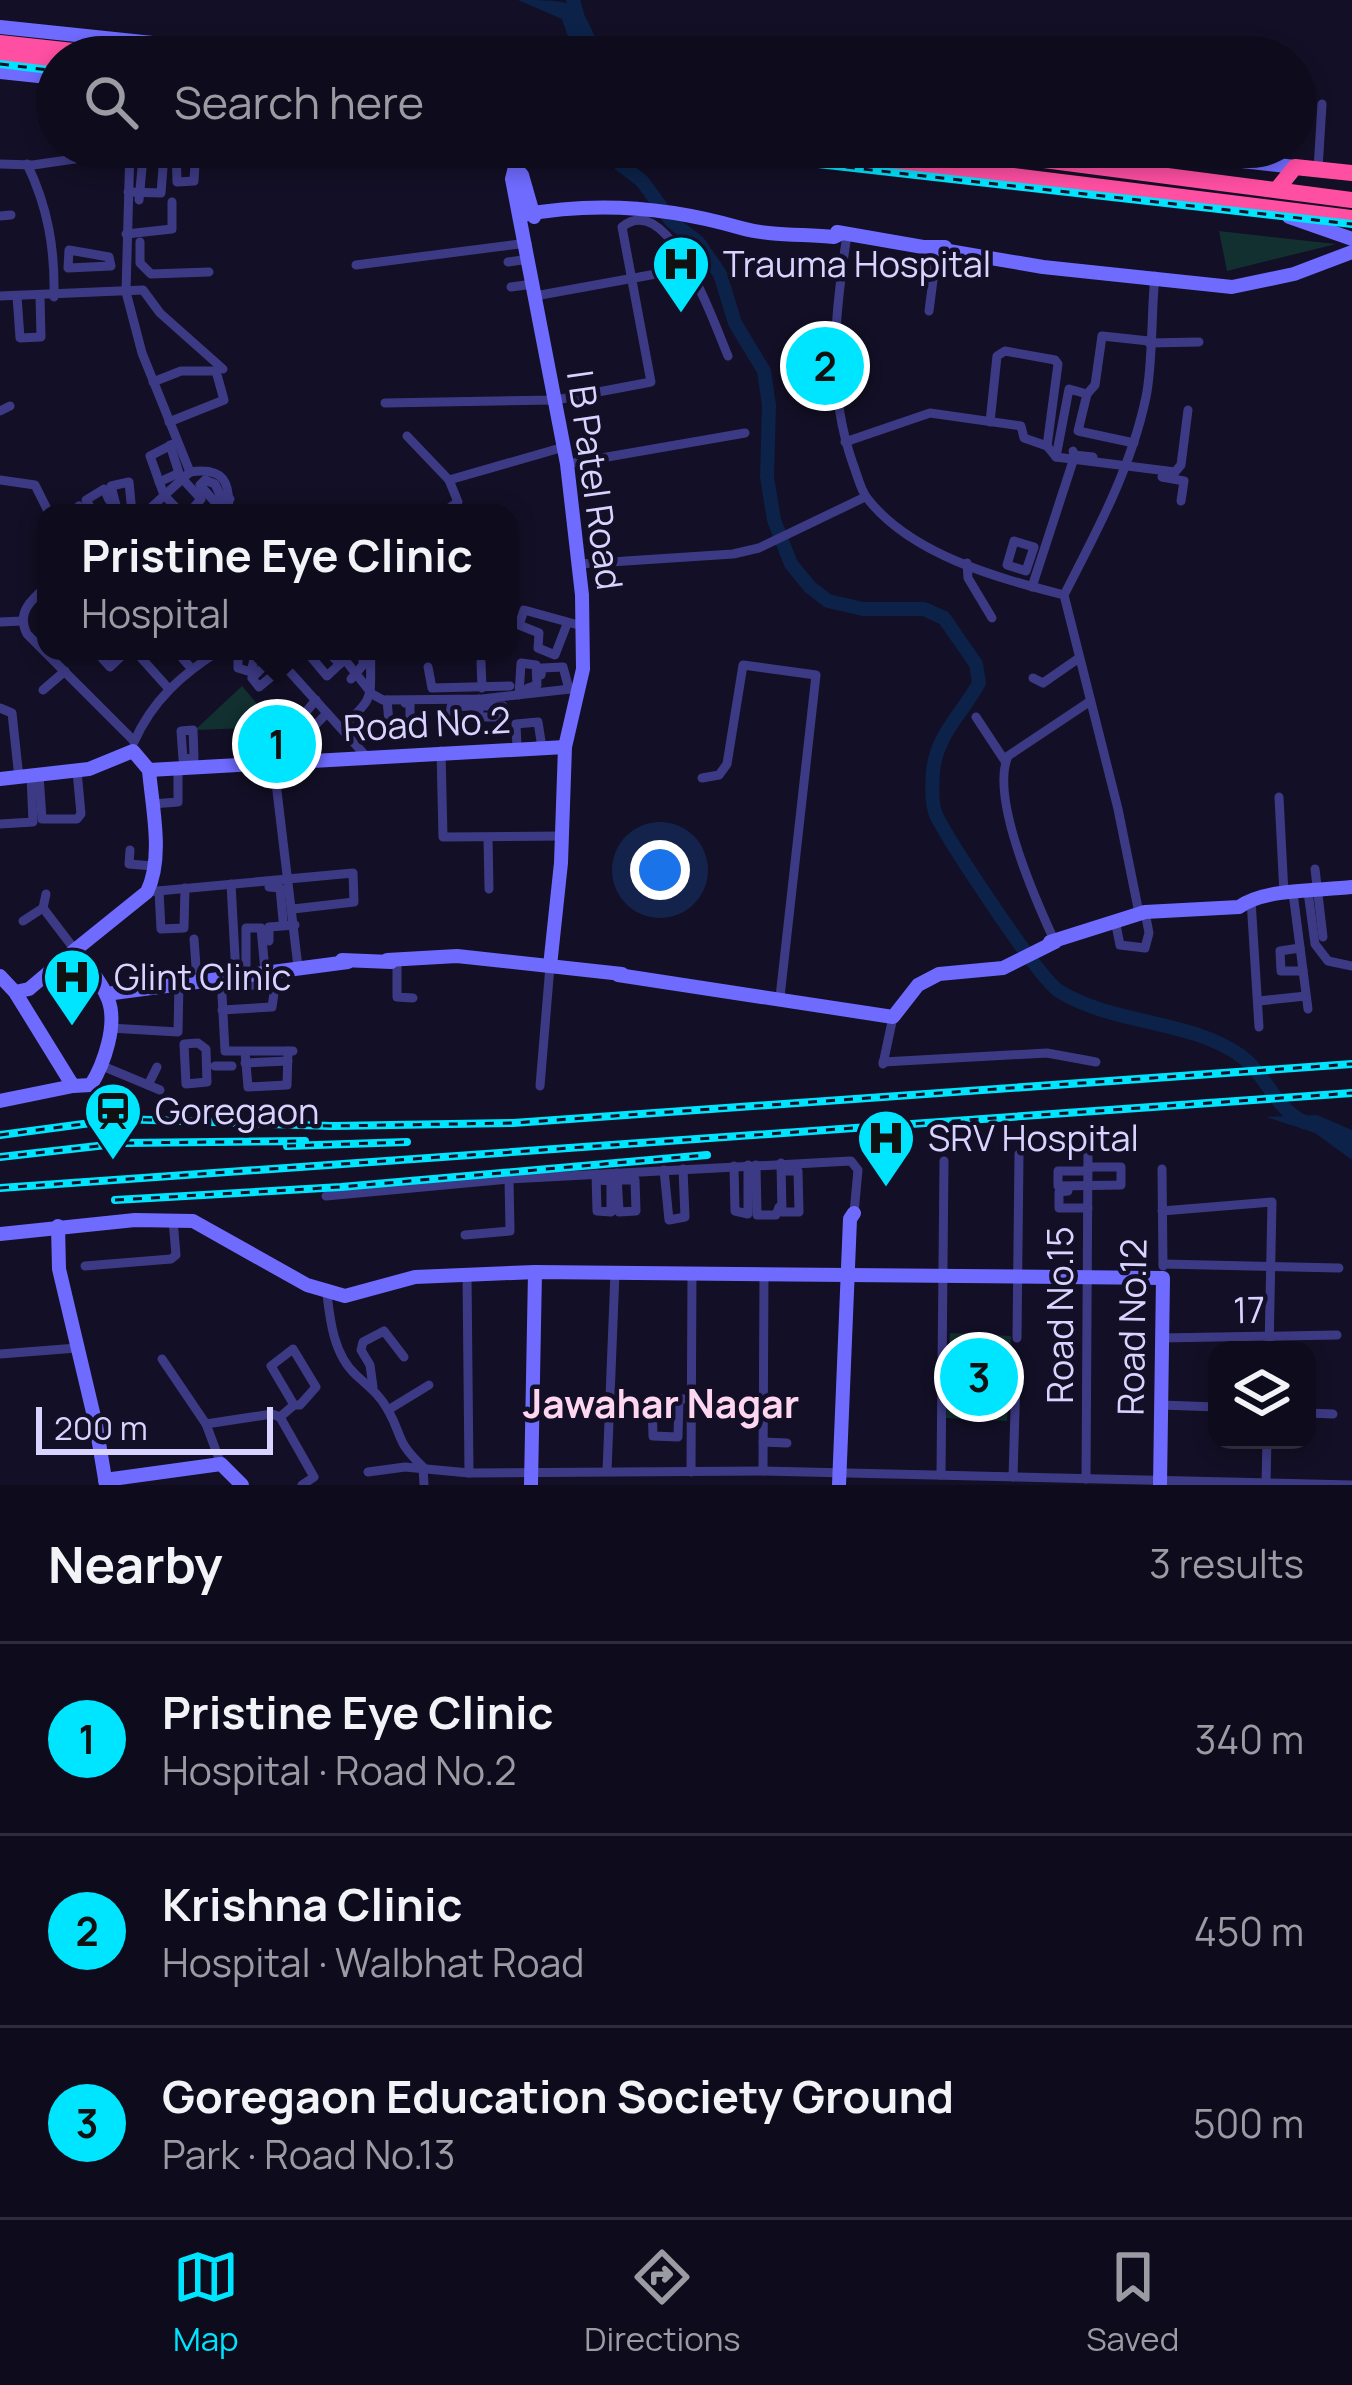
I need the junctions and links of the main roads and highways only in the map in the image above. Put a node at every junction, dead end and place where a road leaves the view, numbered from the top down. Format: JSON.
{"nodes":[{"id":1,"x":0,"y":43,"type":"edge"},
{"id":2,"x":36,"y":47,"type":"edge"},
{"id":3,"x":0,"y":58,"type":"edge"},
{"id":4,"x":36,"y":62,"type":"edge"},
{"id":5,"x":949,"y":168,"type":"edge"},
{"id":6,"x":1115,"y":168,"type":"edge"},
{"id":7,"x":1294,"y":168,"type":"edge"},
{"id":8,"x":1306,"y":168,"type":"edge"},
{"id":9,"x":1352,"y":172,"type":"edge"},
{"id":10,"x":1278,"y":188,"type":"junction"},
{"id":11,"x":1352,"y":200,"type":"edge"},
{"id":12,"x":1352,"y":218,"type":"edge"}],
"edges":[{"from":1,"to":2,"type":"highway"},
{"from":3,"to":4,"type":"highway"},
{"from":5,"to":12,"type":"highway"},
{"from":6,"to":10,"type":"highway"},
{"from":7,"to":10,"type":"highway"},
{"from":8,"to":9,"type":"highway"},
{"from":10,"to":11,"type":"highway"}]}
